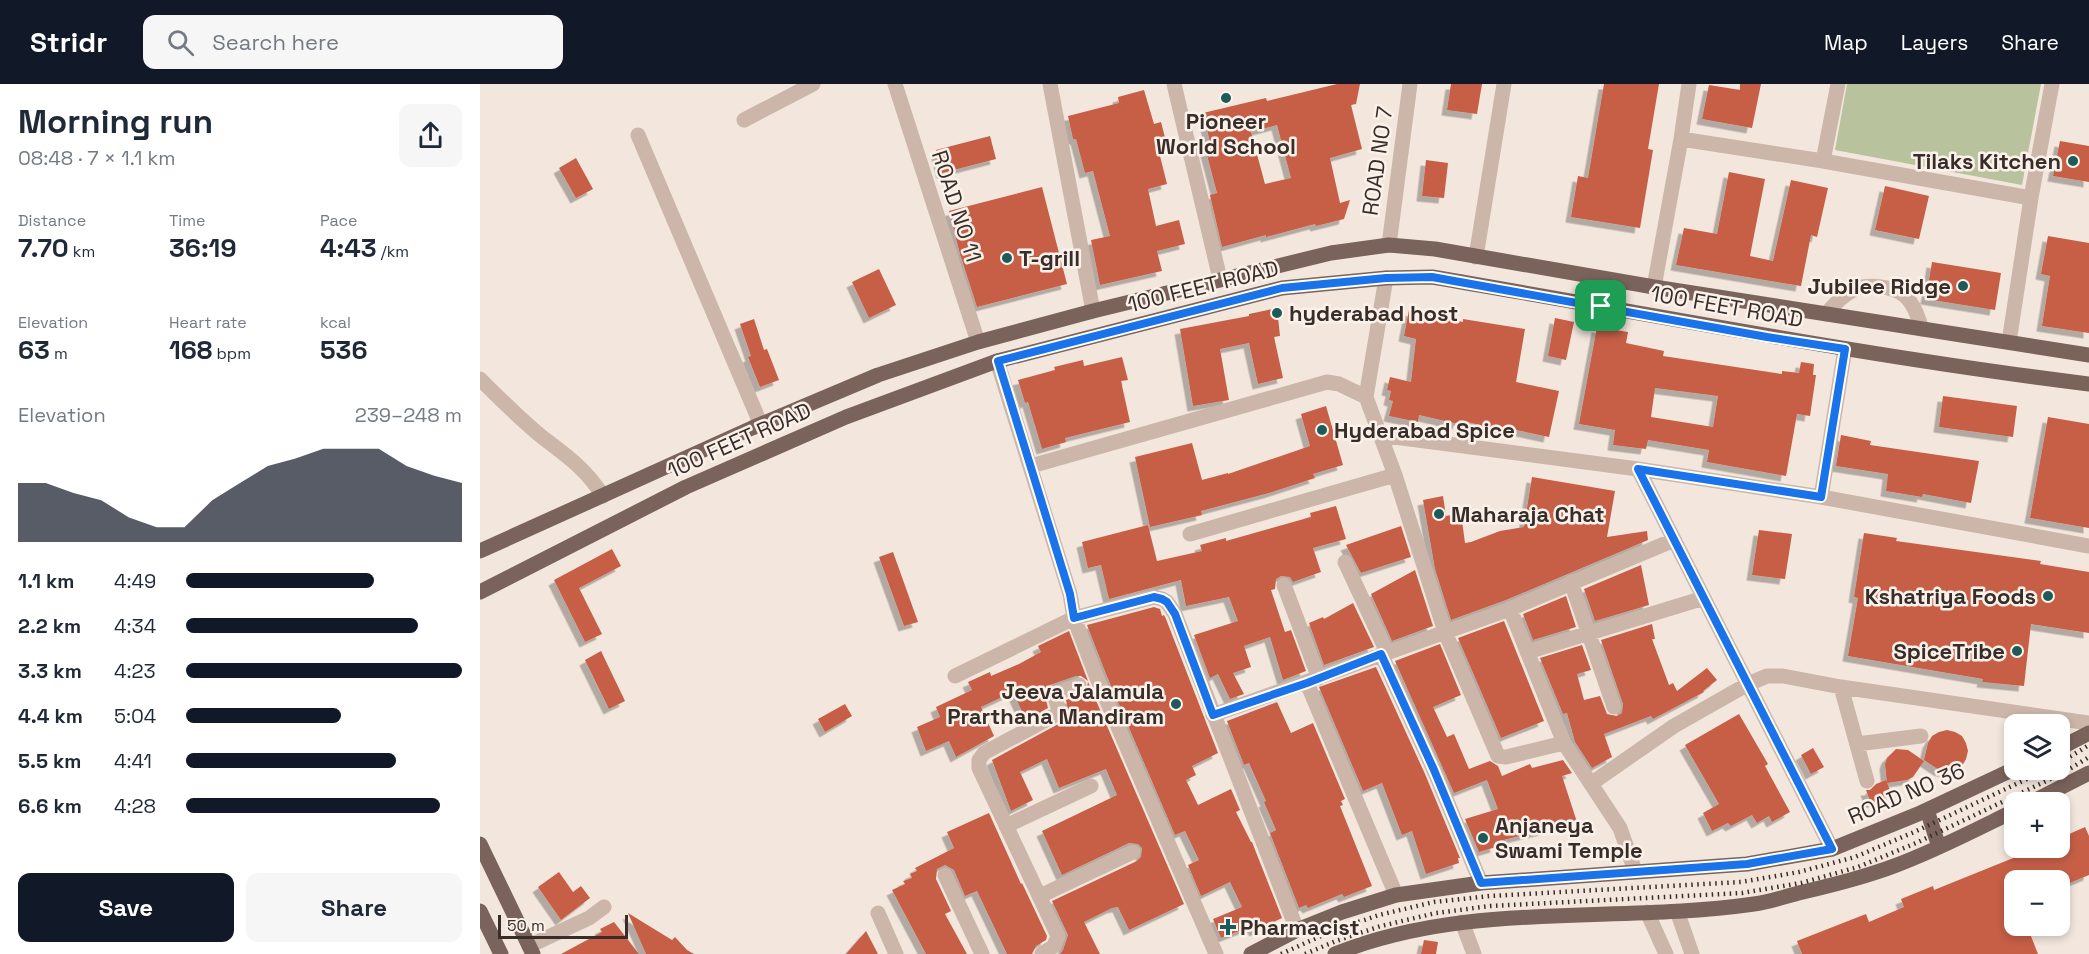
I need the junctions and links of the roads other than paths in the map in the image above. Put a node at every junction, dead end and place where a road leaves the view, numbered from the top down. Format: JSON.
{"nodes":[{"id":1,"x":813,"y":84,"type":"edge"},
{"id":2,"x":894,"y":84,"type":"edge"},
{"id":3,"x":1050,"y":84,"type":"edge"},
{"id":4,"x":1174,"y":84,"type":"edge"},
{"id":5,"x":1410,"y":84,"type":"edge"},
{"id":6,"x":1504,"y":84,"type":"edge"},
{"id":7,"x":1689,"y":84,"type":"edge"},
{"id":8,"x":1838,"y":84,"type":"edge"},
{"id":9,"x":2052,"y":84,"type":"edge"},
{"id":10,"x":744,"y":120,"type":"dead end"},
{"id":11,"x":638,"y":135,"type":"dead end"},
{"id":12,"x":1681,"y":139,"type":"junction"},
{"id":13,"x":1823,"y":161,"type":"junction"},
{"id":14,"x":2031,"y":198,"type":"junction"},
{"id":15,"x":1389,"y":245,"type":"junction"},
{"id":16,"x":1476,"y":257,"type":"junction"},
{"id":17,"x":1386,"y":278,"type":"junction"},
{"id":18,"x":1220,"y":279,"type":"junction"},
{"id":19,"x":1605,"y":279,"type":"junction"},
{"id":20,"x":1654,"y":287,"type":"junction"},
{"id":21,"x":1601,"y":306,"type":"junction"},
{"id":22,"x":1093,"y":311,"type":"junction"},
{"id":23,"x":1826,"y":314,"type":"junction"},
{"id":24,"x":1922,"y":329,"type":"junction"},
{"id":25,"x":978,"y":342,"type":"junction"},
{"id":26,"x":2009,"y":342,"type":"junction"},
{"id":27,"x":1845,"y":349,"type":"junction"},
{"id":28,"x":2089,"y":355,"type":"edge"},
{"id":29,"x":998,"y":361,"type":"junction"},
{"id":30,"x":480,"y":379,"type":"edge"},
{"id":31,"x":2089,"y":384,"type":"edge"},
{"id":32,"x":1366,"y":397,"type":"junction"},
{"id":33,"x":761,"y":425,"type":"junction"},
{"id":34,"x":1379,"y":435,"type":"junction"},
{"id":35,"x":1031,"y":466,"type":"junction"},
{"id":36,"x":1638,"y":469,"type":"junction"},
{"id":37,"x":1395,"y":475,"type":"junction"},
{"id":38,"x":603,"y":496,"type":"junction"},
{"id":39,"x":1821,"y":497,"type":"junction"},
{"id":40,"x":1190,"y":534,"type":"dead end"},
{"id":41,"x":1674,"y":540,"type":"junction"},
{"id":42,"x":2089,"y":546,"type":"edge"},
{"id":43,"x":480,"y":551,"type":"edge"},
{"id":44,"x":1345,"y":562,"type":"dead end"},
{"id":45,"x":1572,"y":582,"type":"junction"},
{"id":46,"x":1284,"y":585,"type":"dead end"},
{"id":47,"x":480,"y":592,"type":"edge"},
{"id":48,"x":1704,"y":598,"type":"junction"},
{"id":49,"x":1510,"y":609,"type":"junction"},
{"id":50,"x":1074,"y":618,"type":"junction"},
{"id":51,"x":1445,"y":632,"type":"junction"},
{"id":52,"x":1589,"y":633,"type":"junction"},
{"id":53,"x":1527,"y":652,"type":"junction"},
{"id":54,"x":1384,"y":653,"type":"junction"},
{"id":55,"x":955,"y":676,"type":"dead end"},
{"id":56,"x":1313,"y":680,"type":"junction"},
{"id":57,"x":1748,"y":684,"type":"junction"},
{"id":58,"x":1078,"y":685,"type":"dead end"},
{"id":59,"x":1841,"y":687,"type":"junction"},
{"id":60,"x":1614,"y":707,"type":"dead end"},
{"id":61,"x":1213,"y":715,"type":"junction"},
{"id":62,"x":2089,"y":723,"type":"edge"},
{"id":63,"x":2089,"y":733,"type":"edge"},
{"id":64,"x":1922,"y":736,"type":"dead end"},
{"id":65,"x":2070,"y":743,"type":"edge"},
{"id":66,"x":1564,"y":744,"type":"junction"},
{"id":67,"x":1857,"y":744,"type":"junction"},
{"id":68,"x":2089,"y":773,"type":"edge"},
{"id":69,"x":2004,"y":774,"type":"edge"},
{"id":70,"x":1867,"y":781,"type":"dead end"},
{"id":71,"x":1592,"y":783,"type":"junction"},
{"id":72,"x":1091,"y":786,"type":"dead end"},
{"id":73,"x":2052,"y":792,"type":"edge"},
{"id":74,"x":1927,"y":810,"type":"junction"},
{"id":75,"x":2004,"y":816,"type":"edge"},
{"id":76,"x":1006,"y":826,"type":"junction"},
{"id":77,"x":480,"y":844,"type":"edge"},
{"id":78,"x":1939,"y":847,"type":"junction"},
{"id":79,"x":1832,"y":849,"type":"junction"},
{"id":80,"x":1133,"y":852,"type":"dead end"},
{"id":81,"x":1635,"y":872,"type":"junction"},
{"id":82,"x":945,"y":875,"type":"dead end"},
{"id":83,"x":1481,"y":883,"type":"junction"},
{"id":84,"x":1396,"y":895,"type":"junction"},
{"id":85,"x":1040,"y":896,"type":"junction"},
{"id":86,"x":604,"y":907,"type":"dead end"},
{"id":87,"x":480,"y":911,"type":"edge"},
{"id":88,"x":1647,"y":912,"type":"junction"},
{"id":89,"x":1677,"y":912,"type":"junction"},
{"id":90,"x":878,"y":913,"type":"dead end"},
{"id":91,"x":1462,"y":922,"type":"junction"},
{"id":92,"x":1297,"y":930,"type":"junction"},
{"id":93,"x":531,"y":950,"type":"edge"},
{"id":94,"x":501,"y":954,"type":"edge"},
{"id":95,"x":896,"y":954,"type":"edge"},
{"id":96,"x":982,"y":954,"type":"edge"},
{"id":97,"x":1042,"y":954,"type":"edge"},
{"id":98,"x":1216,"y":954,"type":"edge"},
{"id":99,"x":1251,"y":954,"type":"edge"},
{"id":100,"x":1335,"y":954,"type":"edge"},
{"id":101,"x":1474,"y":954,"type":"edge"},
{"id":102,"x":1666,"y":954,"type":"edge"},
{"id":103,"x":1692,"y":954,"type":"edge"}],
"edges":[{"from":1,"to":10,"type":"street"},
{"from":2,"to":25,"type":"street","name":"ROAD NO 11"},
{"from":3,"to":22,"type":"street"},
{"from":4,"to":18,"type":"street"},
{"from":5,"to":15,"type":"street","name":"ROAD NO 7"},
{"from":6,"to":16,"type":"street"},
{"from":7,"to":12,"type":"street"},
{"from":8,"to":13,"type":"street"},
{"from":9,"to":14,"type":"street"},
{"from":11,"to":33,"type":"street"},
{"from":12,"to":13,"type":"street"},
{"from":12,"to":20,"type":"street"},
{"from":13,"to":14,"type":"street"},
{"from":14,"to":26,"type":"street"},
{"from":15,"to":16,"type":"main road","name":"100 FEET ROAD"},
{"from":15,"to":18,"type":"main road","name":"100 FEET ROAD"},
{"from":16,"to":19,"type":"main road","name":"100 FEET ROAD"},
{"from":17,"to":21,"type":"main road","name":"100 FEET ROAD"},
{"from":17,"to":29,"type":"main road","name":"100 FEET ROAD"},
{"from":17,"to":32,"type":"street"},
{"from":18,"to":22,"type":"main road","name":"100 FEET ROAD"},
{"from":19,"to":20,"type":"main road","name":"100 FEET ROAD"},
{"from":19,"to":21,"type":"main road"},
{"from":20,"to":23,"type":"main road","name":"100 FEET ROAD"},
{"from":21,"to":27,"type":"main road","name":"100 FEET ROAD"},
{"from":22,"to":25,"type":"main road","name":"100 FEET ROAD"},
{"from":23,"to":24,"type":"main road","name":"100 FEET ROAD"},
{"from":23,"to":24,"type":"street"},
{"from":24,"to":26,"type":"main road","name":"100 FEET ROAD"},
{"from":25,"to":33,"type":"main road","name":"100 FEET ROAD"},
{"from":26,"to":28,"type":"main road","name":"100 FEET ROAD"},
{"from":27,"to":31,"type":"main road","name":"100 FEET ROAD"},
{"from":27,"to":39,"type":"street"},
{"from":29,"to":35,"type":"street"},
{"from":29,"to":47,"type":"main road","name":"100 FEET ROAD"},
{"from":30,"to":38,"type":"street"},
{"from":32,"to":34,"type":"street"},
{"from":32,"to":35,"type":"street"},
{"from":33,"to":38,"type":"main road","name":"100 FEET ROAD"},
{"from":34,"to":36,"type":"street"},
{"from":34,"to":37,"type":"street"},
{"from":35,"to":50,"type":"street"},
{"from":36,"to":39,"type":"street"},
{"from":36,"to":41,"type":"street"},
{"from":37,"to":40,"type":"street"},
{"from":37,"to":51,"type":"street"},
{"from":38,"to":43,"type":"main road","name":"100 FEET ROAD"},
{"from":39,"to":42,"type":"street"},
{"from":41,"to":45,"type":"street"},
{"from":41,"to":48,"type":"street"},
{"from":44,"to":54,"type":"street"},
{"from":45,"to":49,"type":"street"},
{"from":45,"to":52,"type":"street"},
{"from":46,"to":56,"type":"street"},
{"from":48,"to":52,"type":"street"},
{"from":48,"to":57,"type":"street"},
{"from":49,"to":51,"type":"street"},
{"from":49,"to":53,"type":"street"},
{"from":50,"to":55,"type":"street"},
{"from":50,"to":61,"type":"street"},
{"from":50,"to":98,"type":"street"},
{"from":51,"to":54,"type":"street"},
{"from":51,"to":66,"type":"street"},
{"from":52,"to":53,"type":"street"},
{"from":52,"to":60,"type":"street"},
{"from":53,"to":66,"type":"street"},
{"from":54,"to":56,"type":"street"},
{"from":54,"to":83,"type":"street"},
{"from":56,"to":61,"type":"street"},
{"from":56,"to":84,"type":"street"},
{"from":57,"to":59,"type":"street"},
{"from":57,"to":71,"type":"street"},
{"from":57,"to":79,"type":"street"},
{"from":58,"to":76,"type":"street"},
{"from":59,"to":62,"type":"street"},
{"from":59,"to":67,"type":"street"},
{"from":61,"to":92,"type":"street"},
{"from":63,"to":65,"type":"main road"},
{"from":64,"to":67,"type":"street"},
{"from":66,"to":71,"type":"street"},
{"from":67,"to":70,"type":"street"},
{"from":68,"to":73,"type":"main road"},
{"from":69,"to":74,"type":"main road","name":"ROAD NO 36"},
{"from":71,"to":81,"type":"street"},
{"from":72,"to":76,"type":"street"},
{"from":74,"to":78,"type":"main road"},
{"from":74,"to":79,"type":"main road","name":"ROAD NO 36"},
{"from":75,"to":78,"type":"main road"},
{"from":76,"to":85,"type":"street"},
{"from":77,"to":93,"type":"main road"},
{"from":78,"to":89,"type":"main road"},
{"from":79,"to":81,"type":"main road","name":"ROAD NO 36"},
{"from":80,"to":85,"type":"street"},
{"from":81,"to":83,"type":"main road","name":"ROAD NO 36"},
{"from":82,"to":96,"type":"street"},
{"from":83,"to":84,"type":"main road","name":"ROAD NO 36"},
{"from":84,"to":92,"type":"main road","name":"ROAD NO 36"},
{"from":85,"to":97,"type":"street"},
{"from":86,"to":93,"type":"street"},
{"from":87,"to":94,"type":"main road"},
{"from":88,"to":89,"type":"main road"},
{"from":88,"to":91,"type":"main road"},
{"from":88,"to":102,"type":"street"},
{"from":89,"to":103,"type":"street"},
{"from":90,"to":95,"type":"street"},
{"from":91,"to":100,"type":"main road"},
{"from":91,"to":101,"type":"street"},
{"from":92,"to":99,"type":"main road","name":"ROAD NO 36"}]}
